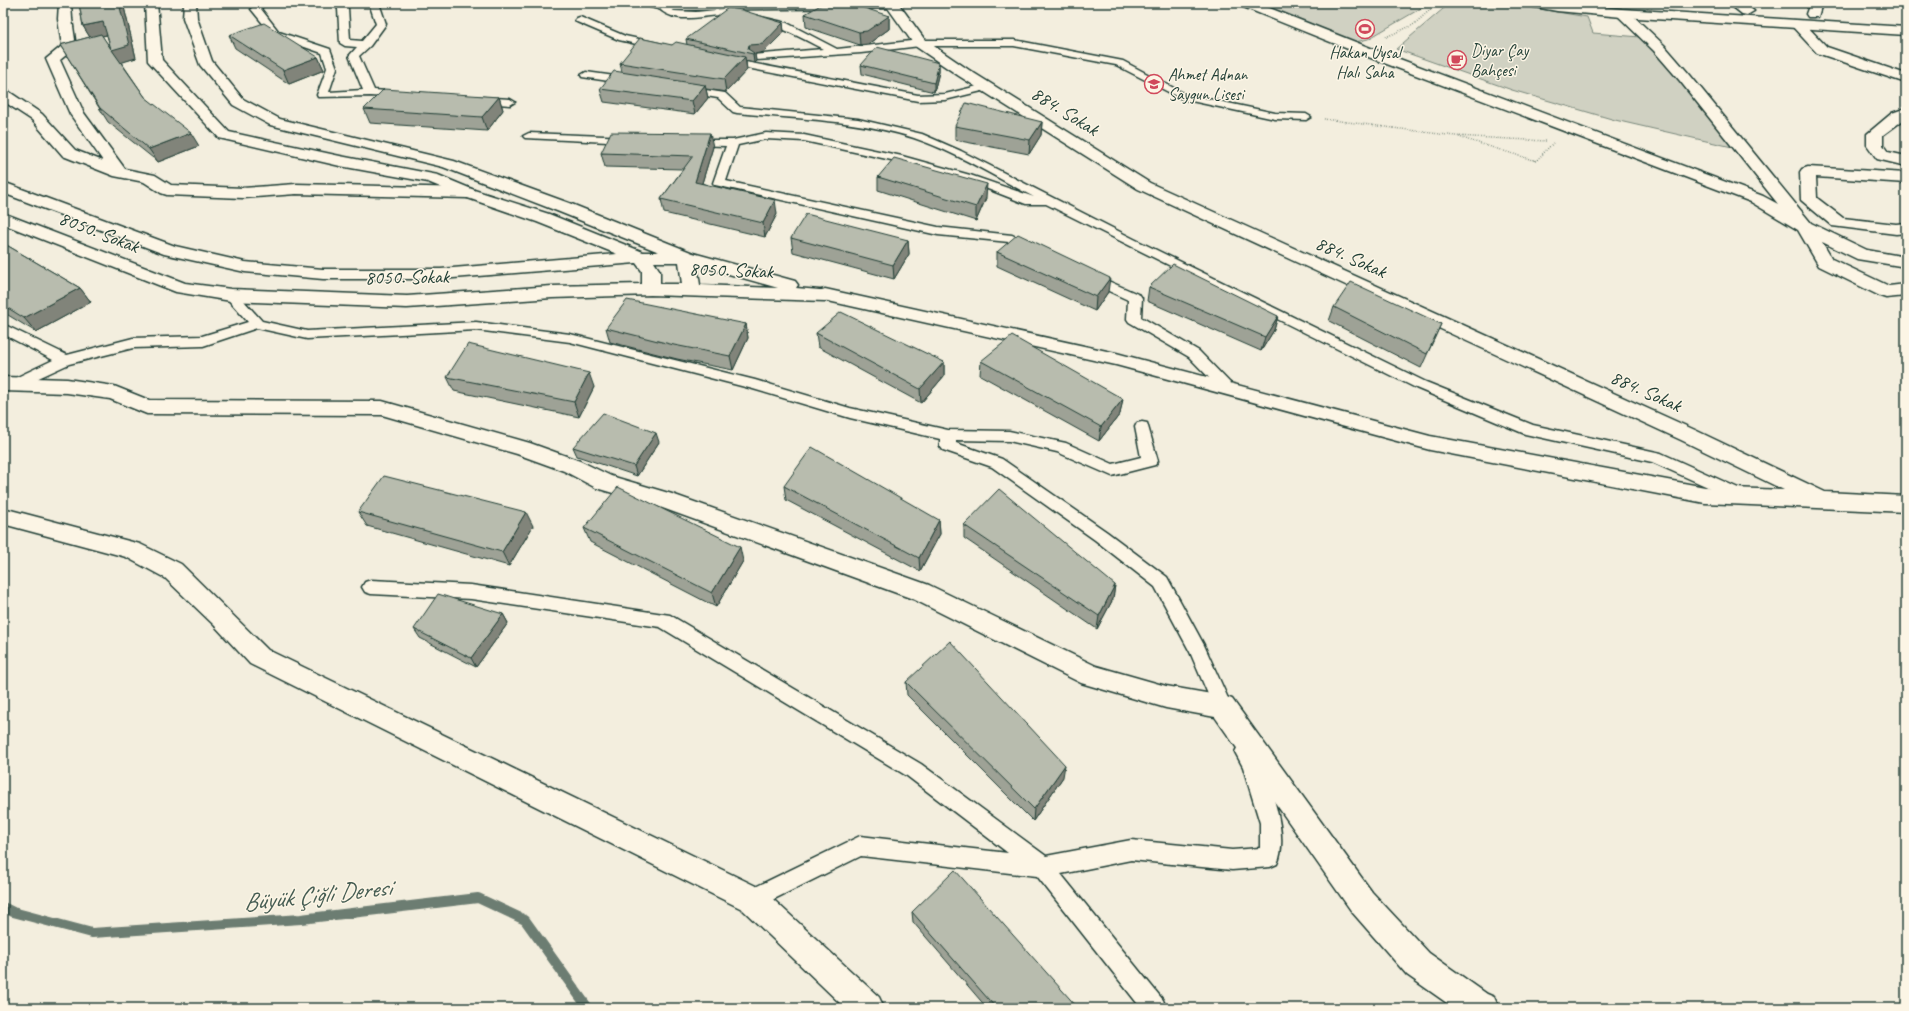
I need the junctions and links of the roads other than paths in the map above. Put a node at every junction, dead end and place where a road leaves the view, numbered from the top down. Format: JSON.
{"nodes":[{"id":1,"x":66,"y":3,"type":"edge"},
{"id":2,"x":151,"y":3,"type":"edge"},
{"id":3,"x":190,"y":3,"type":"edge"},
{"id":4,"x":260,"y":3,"type":"edge"},
{"id":5,"x":338,"y":3,"type":"edge"},
{"id":6,"x":374,"y":3,"type":"edge"},
{"id":7,"x":891,"y":3,"type":"edge"},
{"id":8,"x":1246,"y":3,"type":"edge"},
{"id":9,"x":1535,"y":3,"type":"edge"},
{"id":10,"x":1637,"y":3,"type":"edge"},
{"id":11,"x":1734,"y":3,"type":"edge"},
{"id":12,"x":657,"y":5,"type":"edge"},
{"id":13,"x":1815,"y":9,"type":"edge"},
{"id":14,"x":1747,"y":11,"type":"junction"},
{"id":15,"x":1622,"y":13,"type":"junction"},
{"id":16,"x":1906,"y":19,"type":"edge"},
{"id":17,"x":580,"y":20,"type":"dead end"},
{"id":18,"x":1798,"y":25,"type":"junction"},
{"id":19,"x":1906,"y":31,"type":"edge"},
{"id":20,"x":920,"y":43,"type":"junction"},
{"id":21,"x":366,"y":44,"type":"junction"},
{"id":22,"x":672,"y":49,"type":"edge"},
{"id":23,"x":835,"y":52,"type":"junction"},
{"id":24,"x":756,"y":57,"type":"edge"},
{"id":25,"x":716,"y":59,"type":"edge"},
{"id":26,"x":586,"y":75,"type":"dead end"},
{"id":27,"x":1906,"y":79,"type":"edge"},
{"id":28,"x":638,"y":83,"type":"edge"},
{"id":29,"x":986,"y":87,"type":"junction"},
{"id":30,"x":676,"y":88,"type":"edge"},
{"id":31,"x":370,"y":93,"type":"junction"},
{"id":32,"x":3,"y":94,"type":"edge"},
{"id":33,"x":409,"y":96,"type":"edge"},
{"id":34,"x":471,"y":100,"type":"edge"},
{"id":35,"x":510,"y":102,"type":"dead end"},
{"id":36,"x":1906,"y":112,"type":"edge"},
{"id":37,"x":1306,"y":117,"type":"road end"},
{"id":38,"x":529,"y":136,"type":"dead end"},
{"id":39,"x":639,"y":140,"type":"edge"},
{"id":40,"x":678,"y":141,"type":"edge"},
{"id":41,"x":733,"y":143,"type":"junction"},
{"id":42,"x":1906,"y":161,"type":"edge"},
{"id":43,"x":120,"y":173,"type":"junction"},
{"id":44,"x":1906,"y":178,"type":"edge"},
{"id":45,"x":3,"y":187,"type":"edge"},
{"id":46,"x":468,"y":193,"type":"junction"},
{"id":47,"x":1052,"y":201,"type":"junction"},
{"id":48,"x":3,"y":218,"type":"edge"},
{"id":49,"x":1805,"y":227,"type":"junction"},
{"id":50,"x":1906,"y":228,"type":"edge"},
{"id":51,"x":1039,"y":252,"type":"edge"},
{"id":52,"x":641,"y":257,"type":"junction"},
{"id":53,"x":687,"y":257,"type":"junction"},
{"id":54,"x":1906,"y":262,"type":"edge"},
{"id":55,"x":1080,"y":272,"type":"edge"},
{"id":56,"x":651,"y":289,"type":"junction"},
{"id":57,"x":1906,"y":290,"type":"edge"},
{"id":58,"x":692,"y":291,"type":"junction"},
{"id":59,"x":231,"y":295,"type":"junction"},
{"id":60,"x":825,"y":295,"type":"junction"},
{"id":61,"x":257,"y":324,"type":"junction"},
{"id":62,"x":3,"y":328,"type":"edge"},
{"id":63,"x":65,"y":360,"type":"junction"},
{"id":64,"x":9,"y":384,"type":"edge"},
{"id":65,"x":1228,"y":389,"type":"junction"},
{"id":66,"x":1142,"y":427,"type":"dead end"},
{"id":67,"x":948,"y":435,"type":"junction"},
{"id":68,"x":1741,"y":496,"type":"junction"},
{"id":69,"x":1826,"y":501,"type":"junction"},
{"id":70,"x":1906,"y":504,"type":"edge"},
{"id":71,"x":3,"y":516,"type":"edge"},
{"id":72,"x":371,"y":587,"type":"dead end"},
{"id":73,"x":1222,"y":707,"type":"junction"},
{"id":74,"x":1043,"y":867,"type":"junction"},
{"id":75,"x":752,"y":899,"type":"junction"},
{"id":76,"x":868,"y":1008,"type":"edge"},
{"id":77,"x":1155,"y":1008,"type":"edge"},
{"id":78,"x":1483,"y":1008,"type":"edge"}],
"edges":[{"from":1,"to":43,"type":"street"},
{"from":2,"to":46,"type":"street"},
{"from":3,"to":53,"type":"street"},
{"from":4,"to":31,"type":"lane"},
{"from":5,"to":21,"type":"lane"},
{"from":6,"to":21,"type":"lane"},
{"from":7,"to":12,"type":"street"},
{"from":7,"to":20,"type":"street","name":"884. Sokak"},
{"from":8,"to":49,"type":"street"},
{"from":9,"to":15,"type":"street"},
{"from":10,"to":14,"type":"street"},
{"from":11,"to":14,"type":"street"},
{"from":12,"to":23,"type":"lane"},
{"from":13,"to":14,"type":"street"},
{"from":13,"to":16,"type":"street"},
{"from":15,"to":18,"type":"street"},
{"from":15,"to":49,"type":"street"},
{"from":17,"to":22,"type":"lane"},
{"from":18,"to":19,"type":"street"},
{"from":18,"to":27,"type":"street"},
{"from":20,"to":23,"type":"lane"},
{"from":20,"to":29,"type":"street","name":"884. Sokak"},
{"from":20,"to":37,"type":"lane"},
{"from":21,"to":31,"type":"lane"},
{"from":23,"to":24,"type":"lane"},
{"from":25,"to":29,"type":"lane"},
{"from":26,"to":28,"type":"lane"},
{"from":29,"to":69,"type":"street","name":"884. Sokak"},
{"from":30,"to":47,"type":"lane"},
{"from":31,"to":33,"type":"lane"},
{"from":32,"to":43,"type":"street"},
{"from":34,"to":35,"type":"lane"},
{"from":36,"to":42,"type":"street"},
{"from":38,"to":39,"type":"lane"},
{"from":40,"to":41,"type":"lane"},
{"from":41,"to":47,"type":"lane"},
{"from":41,"to":51,"type":"lane"},
{"from":43,"to":46,"type":"street"},
{"from":44,"to":50,"type":"street"},
{"from":45,"to":52,"type":"street","name":"8050. Sokak"},
{"from":46,"to":52,"type":"street"},
{"from":47,"to":68,"type":"lane"},
{"from":48,"to":59,"type":"street","name":"8050. Sokak"},
{"from":49,"to":54,"type":"street"},
{"from":49,"to":57,"type":"street"},
{"from":52,"to":53,"type":"street","name":"8050. Sokak"},
{"from":52,"to":56,"type":"street"},
{"from":53,"to":58,"type":"street"},
{"from":53,"to":60,"type":"street"},
{"from":55,"to":65,"type":"lane"},
{"from":56,"to":58,"type":"street","name":"8050. Sokak"},
{"from":56,"to":59,"type":"street","name":"8050. Sokak"},
{"from":58,"to":60,"type":"street","name":"8050. Sokak"},
{"from":59,"to":61,"type":"lane"},
{"from":60,"to":65,"type":"street"},
{"from":61,"to":63,"type":"lane"},
{"from":61,"to":67,"type":"lane"},
{"from":62,"to":63,"type":"lane"},
{"from":63,"to":64,"type":"lane"},
{"from":64,"to":73,"type":"street"},
{"from":65,"to":68,"type":"street"},
{"from":66,"to":67,"type":"lane"},
{"from":67,"to":73,"type":"lane"},
{"from":68,"to":69,"type":"street"},
{"from":69,"to":70,"type":"street"},
{"from":71,"to":75,"type":"street"},
{"from":72,"to":74,"type":"lane"},
{"from":73,"to":74,"type":"lane"},
{"from":73,"to":78,"type":"street"},
{"from":74,"to":75,"type":"lane"},
{"from":74,"to":77,"type":"lane"},
{"from":75,"to":76,"type":"street"}]}
